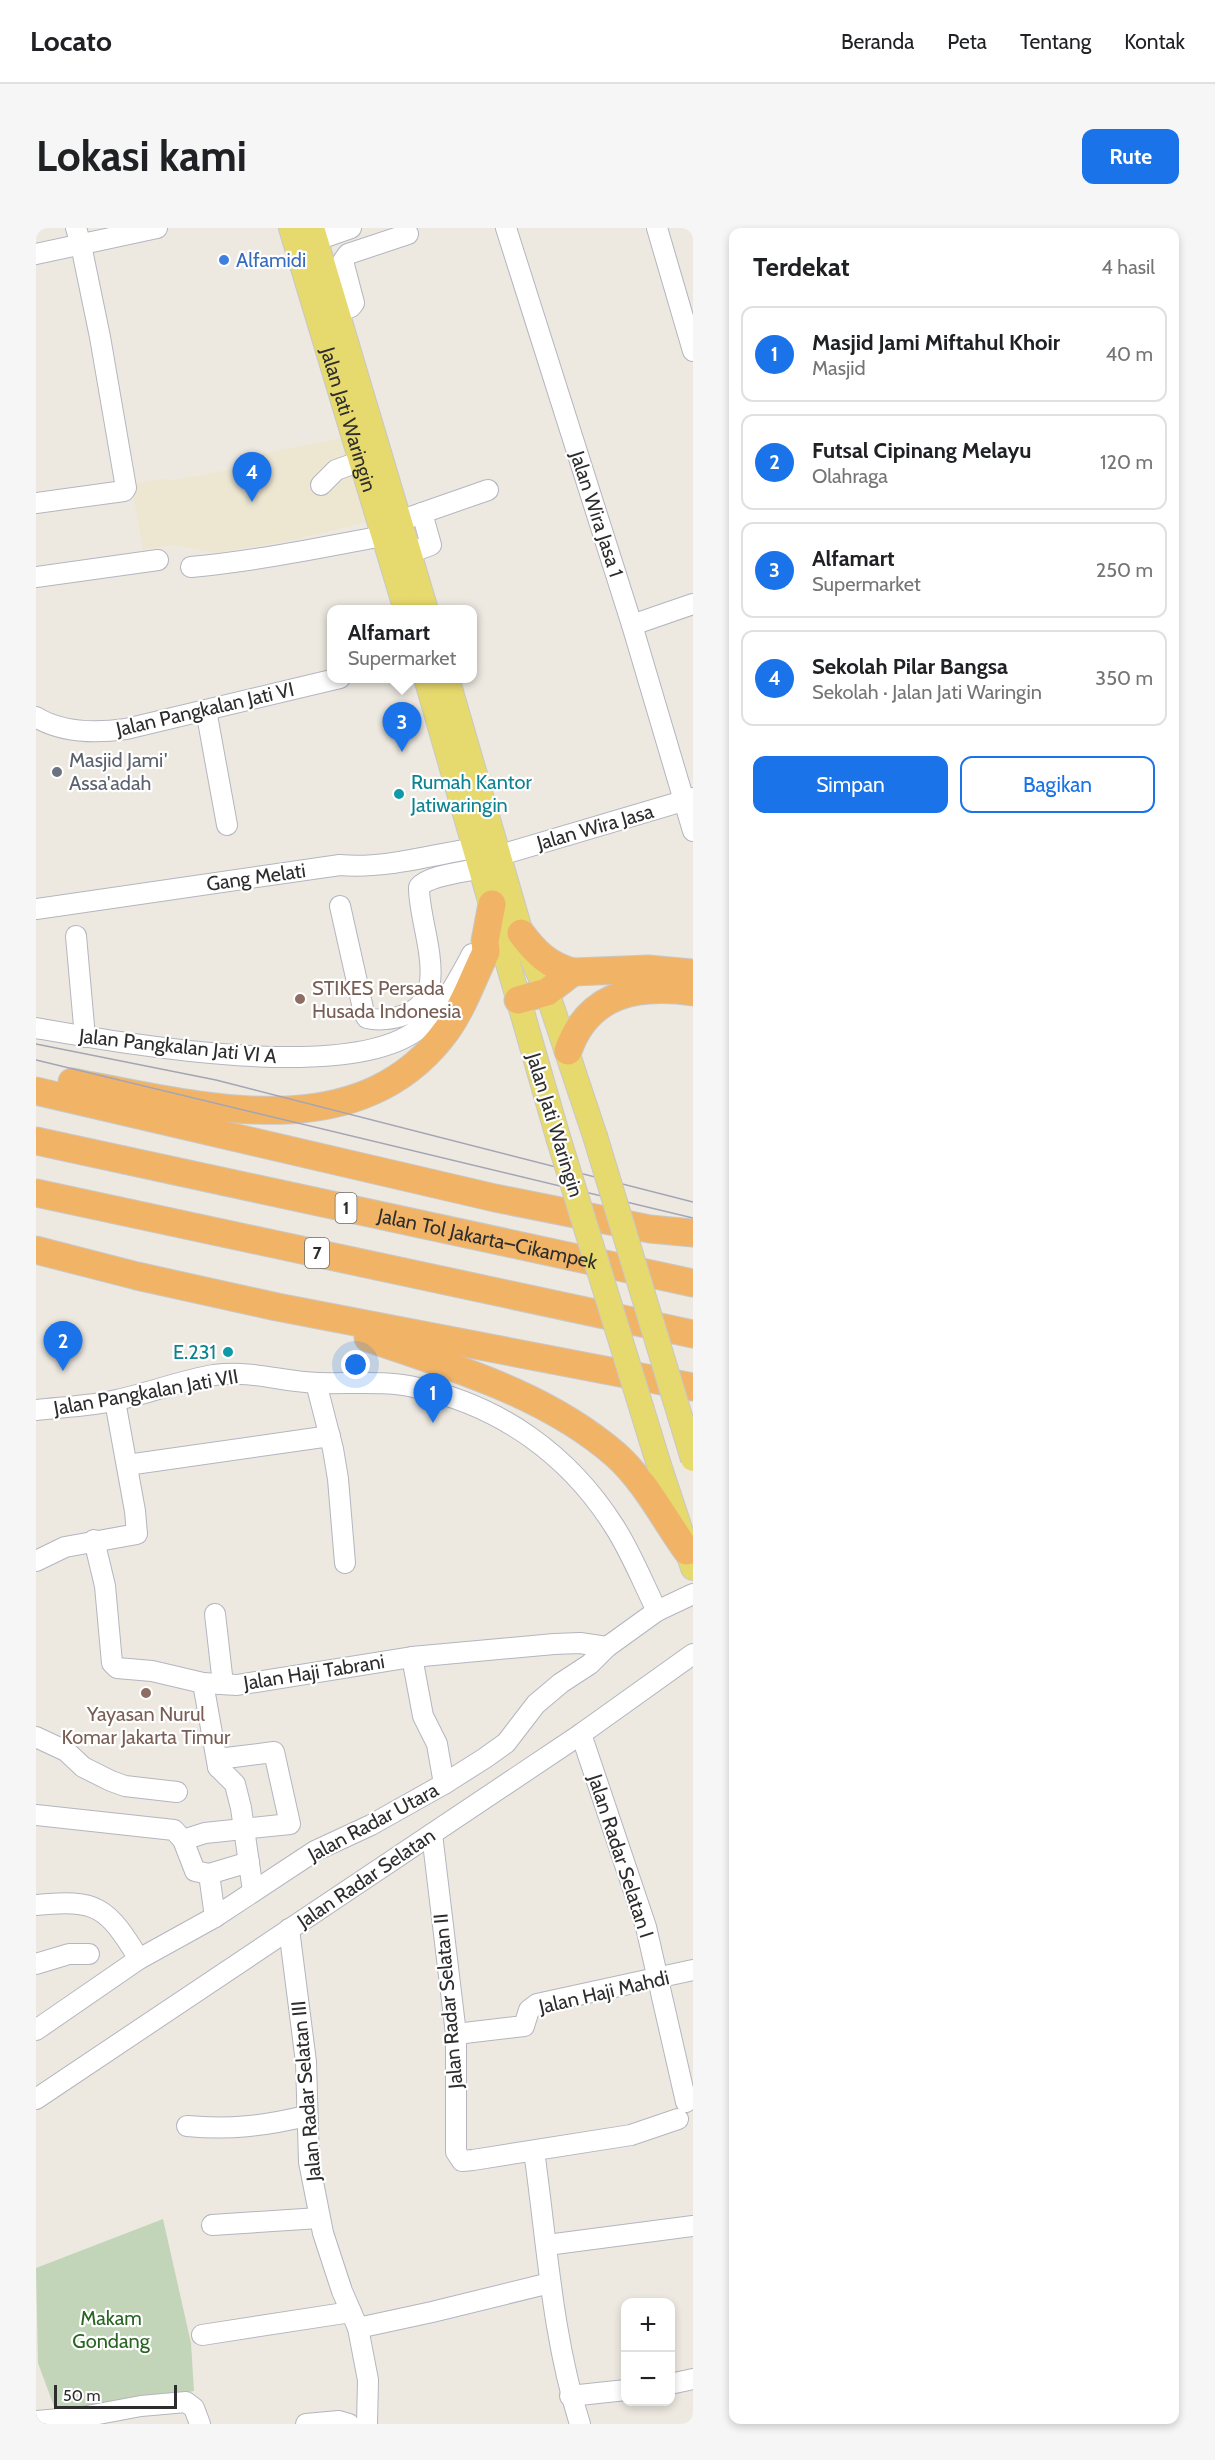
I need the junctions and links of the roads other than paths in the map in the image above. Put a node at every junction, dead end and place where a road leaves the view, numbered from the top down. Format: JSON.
{"nodes":[{"id":1,"x":157,"y":228,"type":"edge"},
{"id":2,"x":351,"y":228,"type":"edge"},
{"id":3,"x":506,"y":228,"type":"edge"},
{"id":4,"x":657,"y":228,"type":"edge"},
{"id":5,"x":408,"y":234,"type":"dead end"},
{"id":6,"x":78,"y":236,"type":"edge"},
{"id":7,"x":304,"y":236,"type":"edge"},
{"id":8,"x":36,"y":254,"type":"edge"},
{"id":9,"x":337,"y":312,"type":"junction"},
{"id":10,"x":687,"y":313,"type":"edge"},
{"id":11,"x":693,"y":351,"type":"edge"},
{"id":12,"x":361,"y":460,"type":"junction"},
{"id":13,"x":321,"y":485,"type":"dead end"},
{"id":14,"x":488,"y":490,"type":"dead end"},
{"id":15,"x":36,"y":503,"type":"edge"},
{"id":16,"x":422,"y":513,"type":"junction"},
{"id":17,"x":391,"y":529,"type":"junction"},
{"id":18,"x":409,"y":553,"type":"junction"},
{"id":19,"x":158,"y":560,"type":"dead end"},
{"id":20,"x":191,"y":567,"type":"dead end"},
{"id":21,"x":36,"y":577,"type":"edge"},
{"id":22,"x":693,"y":604,"type":"edge"},
{"id":23,"x":405,"y":605,"type":"edge"},
{"id":24,"x":425,"y":605,"type":"edge"},
{"id":25,"x":632,"y":626,"type":"junction"},
{"id":26,"x":327,"y":681,"type":"edge"},
{"id":27,"x":428,"y":683,"type":"edge"},
{"id":28,"x":448,"y":683,"type":"edge"},
{"id":29,"x":206,"y":710,"type":"junction"},
{"id":30,"x":36,"y":717,"type":"edge"},
{"id":31,"x":689,"y":800,"type":"edge"},
{"id":32,"x":226,"y":825,"type":"dead end"},
{"id":33,"x":693,"y":831,"type":"edge"},
{"id":34,"x":485,"y":857,"type":"junction"},
{"id":35,"x":492,"y":904,"type":"junction"},
{"id":36,"x":340,"y":906,"type":"dead end"},
{"id":37,"x":36,"y":909,"type":"edge"},
{"id":38,"x":521,"y":933,"type":"junction"},
{"id":39,"x":76,"y":936,"type":"dead end"},
{"id":40,"x":485,"y":941,"type":"junction"},
{"id":41,"x":573,"y":972,"type":"junction"},
{"id":42,"x":693,"y":973,"type":"edge"},
{"id":43,"x":547,"y":992,"type":"junction"},
{"id":44,"x":693,"y":992,"type":"edge"},
{"id":45,"x":518,"y":1000,"type":"junction"},
{"id":46,"x":36,"y":1028,"type":"edge"},
{"id":47,"x":85,"y":1037,"type":"junction"},
{"id":48,"x":568,"y":1051,"type":"junction"},
{"id":49,"x":36,"y":1076,"type":"edge"},
{"id":50,"x":36,"y":1091,"type":"edge"},
{"id":51,"x":232,"y":1108,"type":"junction"},
{"id":52,"x":169,"y":1123,"type":"junction"},
{"id":53,"x":36,"y":1141,"type":"edge"},
{"id":54,"x":36,"y":1193,"type":"edge"},
{"id":55,"x":693,"y":1233,"type":"edge"},
{"id":56,"x":36,"y":1250,"type":"edge"},
{"id":57,"x":693,"y":1283,"type":"edge"},
{"id":58,"x":277,"y":1307,"type":"junction"},
{"id":59,"x":693,"y":1334,"type":"edge"},
{"id":60,"x":316,"y":1383,"type":"junction"},
{"id":61,"x":693,"y":1387,"type":"edge"},
{"id":62,"x":115,"y":1401,"type":"junction"},
{"id":63,"x":36,"y":1410,"type":"edge"},
{"id":64,"x":330,"y":1436,"type":"junction"},
{"id":65,"x":693,"y":1459,"type":"edge"},
{"id":66,"x":127,"y":1465,"type":"junction"},
{"id":67,"x":94,"y":1540,"type":"junction"},
{"id":68,"x":690,"y":1560,"type":"edge"},
{"id":69,"x":36,"y":1562,"type":"edge"},
{"id":70,"x":345,"y":1563,"type":"dead end"},
{"id":71,"x":693,"y":1594,"type":"edge"},
{"id":72,"x":657,"y":1611,"type":"junction"},
{"id":73,"x":215,"y":1614,"type":"dead end"},
{"id":74,"x":607,"y":1647,"type":"junction"},
{"id":75,"x":693,"y":1654,"type":"edge"},
{"id":76,"x":412,"y":1657,"type":"junction"},
{"id":77,"x":203,"y":1683,"type":"junction"},
{"id":78,"x":223,"y":1684,"type":"junction"},
{"id":79,"x":581,"y":1734,"type":"junction"},
{"id":80,"x":36,"y":1737,"type":"edge"},
{"id":81,"x":218,"y":1767,"type":"junction"},
{"id":82,"x":444,"y":1784,"type":"junction"},
{"id":83,"x":177,"y":1792,"type":"dead end"},
{"id":84,"x":36,"y":1815,"type":"edge"},
{"id":85,"x":244,"y":1829,"type":"junction"},
{"id":86,"x":432,"y":1834,"type":"junction"},
{"id":87,"x":183,"y":1840,"type":"junction"},
{"id":88,"x":249,"y":1862,"type":"junction"},
{"id":89,"x":209,"y":1874,"type":"junction"},
{"id":90,"x":253,"y":1891,"type":"junction"},
{"id":91,"x":36,"y":1905,"type":"edge"},
{"id":92,"x":216,"y":1917,"type":"junction"},
{"id":93,"x":289,"y":1929,"type":"junction"},
{"id":94,"x":89,"y":1954,"type":"dead end"},
{"id":95,"x":139,"y":1959,"type":"junction"},
{"id":96,"x":36,"y":1964,"type":"edge"},
{"id":97,"x":693,"y":1971,"type":"edge"},
{"id":98,"x":655,"y":1980,"type":"junction"},
{"id":99,"x":36,"y":2030,"type":"edge"},
{"id":100,"x":456,"y":2034,"type":"junction"},
{"id":101,"x":672,"y":2072,"type":"dead end"},
{"id":102,"x":36,"y":2098,"type":"edge"},
{"id":103,"x":306,"y":2116,"type":"junction"},
{"id":104,"x":187,"y":2126,"type":"dead end"},
{"id":105,"x":534,"y":2151,"type":"junction"},
{"id":106,"x":319,"y":2218,"type":"junction"},
{"id":107,"x":212,"y":2225,"type":"dead end"},
{"id":108,"x":693,"y":2226,"type":"edge"},
{"id":109,"x":547,"y":2245,"type":"junction"},
{"id":110,"x":550,"y":2283,"type":"junction"},
{"id":111,"x":354,"y":2320,"type":"junction"},
{"id":112,"x":202,"y":2335,"type":"dead end"},
{"id":113,"x":693,"y":2379,"type":"edge"},
{"id":114,"x":675,"y":2383,"type":"edge"},
{"id":115,"x":621,"y":2391,"type":"edge"},
{"id":116,"x":570,"y":2396,"type":"junction"},
{"id":117,"x":36,"y":2421,"type":"edge"},
{"id":118,"x":83,"y":2421,"type":"edge"},
{"id":119,"x":200,"y":2424,"type":"edge"},
{"id":120,"x":306,"y":2424,"type":"edge"},
{"id":121,"x":349,"y":2424,"type":"edge"},
{"id":122,"x":367,"y":2424,"type":"edge"},
{"id":123,"x":580,"y":2424,"type":"edge"}],
"edges":[{"from":1,"to":6,"type":"street"},
{"from":2,"to":7,"type":"street"},
{"from":3,"to":25,"type":"street","name":"Jalan Wira Jasa 1"},
{"from":4,"to":10,"type":"street"},
{"from":5,"to":9,"type":"street"},
{"from":6,"to":8,"type":"street"},
{"from":6,"to":15,"type":"street"},
{"from":7,"to":9,"type":"main road","name":"Jalan Jati Waringin"},
{"from":7,"to":12,"type":"main road","name":"Jalan Jati Waringin"},
{"from":9,"to":17,"type":"main road","name":"Jalan Jati Waringin"},
{"from":10,"to":11,"type":"street"},
{"from":12,"to":13,"type":"street"},
{"from":12,"to":17,"type":"main road","name":"Jalan Jati Waringin"},
{"from":14,"to":16,"type":"street"},
{"from":16,"to":17,"type":"street"},
{"from":16,"to":18,"type":"street"},
{"from":17,"to":18,"type":"main road","name":"Jalan Jati Waringin"},
{"from":17,"to":20,"type":"street"},
{"from":17,"to":23,"type":"main road","name":"Jalan Jati Waringin"},
{"from":18,"to":24,"type":"main road","name":"Jalan Jati Waringin"},
{"from":19,"to":21,"type":"street"},
{"from":22,"to":25,"type":"street"},
{"from":25,"to":31,"type":"street","name":"Jalan Wira Jasa 1"},
{"from":26,"to":29,"type":"street","name":"Jalan Pangkalan Jati VI"},
{"from":27,"to":34,"type":"main road","name":"Jalan Jati Waringin"},
{"from":28,"to":34,"type":"main road","name":"Jalan Jati Waringin"},
{"from":29,"to":30,"type":"street","name":"Jalan Pangkalan Jati VI"},
{"from":29,"to":32,"type":"street"},
{"from":31,"to":33,"type":"street","name":"Jalan Wira Jasa 1"},
{"from":31,"to":34,"type":"street","name":"Jalan Wira Jasa"},
{"from":34,"to":35,"type":"main road","name":"Jalan Jati Waringin"},
{"from":34,"to":36,"type":"street"},
{"from":34,"to":37,"type":"street","name":"Gang Melati"},
{"from":34,"to":38,"type":"main road","name":"Jalan Jati Waringin"},
{"from":35,"to":40,"type":"highway"},
{"from":35,"to":45,"type":"main road","name":"Jalan Jati Waringin"},
{"from":38,"to":41,"type":"highway"},
{"from":38,"to":43,"type":"main road","name":"Jalan Jati Waringin"},
{"from":39,"to":47,"type":"street"},
{"from":40,"to":47,"type":"street","name":"Jalan Pangkalan Jati VI A"},
{"from":40,"to":51,"type":"highway"},
{"from":41,"to":42,"type":"highway"},
{"from":41,"to":43,"type":"highway"},
{"from":43,"to":45,"type":"highway"},
{"from":43,"to":48,"type":"main road","name":"Jalan Jati Waringin"},
{"from":44,"to":48,"type":"highway"},
{"from":45,"to":68,"type":"main road","name":"Jalan Jati Waringin","bridge":true},
{"from":46,"to":47,"type":"street","name":"Jalan Pangkalan Jati VI A"},
{"from":48,"to":65,"type":"main road","name":"Jalan Jati Waringin","bridge":true},
{"from":49,"to":51,"type":"highway"},
{"from":50,"to":52,"type":"highway"},
{"from":51,"to":52,"type":"highway"},
{"from":52,"to":55,"type":"highway"},
{"from":53,"to":57,"type":"highway","name":"Jalan Tol Jakarta–Cikampek","number":"1"},
{"from":54,"to":59,"type":"highway","number":"7"},
{"from":56,"to":58,"type":"highway"},
{"from":58,"to":61,"type":"highway"},
{"from":58,"to":68,"type":"highway"},
{"from":60,"to":62,"type":"street","name":"Jalan Pangkalan Jati VII"},
{"from":60,"to":64,"type":"street"},
{"from":60,"to":72,"type":"street","name":"Jalan Pangkalan Jati VII"},
{"from":62,"to":63,"type":"street","name":"Jalan Pangkalan Jati VII"},
{"from":62,"to":66,"type":"street"},
{"from":64,"to":66,"type":"street"},
{"from":64,"to":70,"type":"street"},
{"from":66,"to":67,"type":"street"},
{"from":67,"to":69,"type":"street"},
{"from":67,"to":77,"type":"street","name":"Jalan Haji Tabrani"},
{"from":71,"to":72,"type":"street","name":"Jalan Radar Utara"},
{"from":72,"to":74,"type":"street","name":"Jalan Radar Utara"},
{"from":73,"to":78,"type":"street"},
{"from":74,"to":76,"type":"street","name":"Jalan Haji Tabrani"},
{"from":74,"to":82,"type":"street","name":"Jalan Radar Utara"},
{"from":75,"to":79,"type":"street","name":"Jalan Radar Selatan"},
{"from":76,"to":78,"type":"street","name":"Jalan Haji Tabrani"},
{"from":76,"to":82,"type":"street"},
{"from":77,"to":78,"type":"street","name":"Jalan Haji Tabrani"},
{"from":77,"to":81,"type":"street"},
{"from":79,"to":86,"type":"street","name":"Jalan Radar Selatan"},
{"from":79,"to":98,"type":"street","name":"Jalan Radar Selatan I"},
{"from":80,"to":83,"type":"street"},
{"from":81,"to":85,"type":"street"},
{"from":81,"to":85,"type":"street"},
{"from":82,"to":90,"type":"street","name":"Jalan Radar Utara"},
{"from":84,"to":87,"type":"street"},
{"from":85,"to":87,"type":"street"},
{"from":85,"to":88,"type":"street"},
{"from":86,"to":93,"type":"street","name":"Jalan Radar Selatan"},
{"from":86,"to":100,"type":"street","name":"Jalan Radar Selatan II"},
{"from":87,"to":89,"type":"street"},
{"from":88,"to":89,"type":"street"},
{"from":88,"to":90,"type":"street"},
{"from":89,"to":92,"type":"street"},
{"from":90,"to":92,"type":"street","name":"Jalan Radar Utara"},
{"from":91,"to":95,"type":"street"},
{"from":92,"to":95,"type":"street","name":"Jalan Radar Utara"},
{"from":93,"to":102,"type":"street","name":"Jalan Radar Selatan"},
{"from":93,"to":103,"type":"street","name":"Jalan Radar Selatan III"},
{"from":94,"to":96,"type":"street"},
{"from":95,"to":99,"type":"street","name":"Jalan Radar Utara"},
{"from":97,"to":98,"type":"street","name":"Jalan Haji Mahdi"},
{"from":98,"to":100,"type":"street","name":"Jalan Haji Mahdi"},
{"from":98,"to":101,"type":"street"},
{"from":98,"to":105,"type":"street"},
{"from":100,"to":105,"type":"street","name":"Jalan Radar Selatan II"},
{"from":103,"to":104,"type":"street"},
{"from":103,"to":106,"type":"street","name":"Jalan Radar Selatan III"},
{"from":105,"to":109,"type":"street"},
{"from":106,"to":107,"type":"street"},
{"from":106,"to":111,"type":"street","name":"Jalan Radar Selatan III"},
{"from":108,"to":109,"type":"street"},
{"from":109,"to":110,"type":"street"},
{"from":110,"to":111,"type":"street"},
{"from":110,"to":116,"type":"street"},
{"from":111,"to":112,"type":"street"},
{"from":111,"to":122,"type":"street","name":"Jalan Radar Selatan III"},
{"from":113,"to":114,"type":"street"},
{"from":115,"to":116,"type":"street"},
{"from":116,"to":123,"type":"street"},
{"from":117,"to":118,"type":"street"},
{"from":118,"to":119,"type":"street"},
{"from":120,"to":121,"type":"street"}]}
